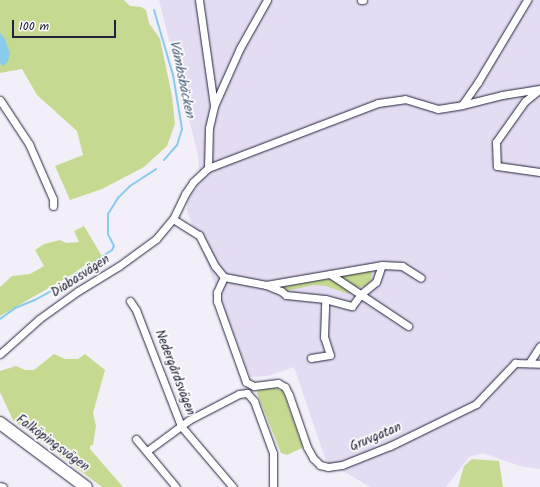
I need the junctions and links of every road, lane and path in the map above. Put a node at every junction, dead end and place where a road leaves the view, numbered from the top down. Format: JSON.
{"nodes":[{"id":1,"x":199,"y":0,"type":"edge"},
{"id":2,"x":267,"y":0,"type":"edge"},
{"id":3,"x":527,"y":0,"type":"edge"},
{"id":4,"x":540,"y":89,"type":"edge"},
{"id":5,"x":0,"y":100,"type":"edge"},
{"id":6,"x":462,"y":105,"type":"junction"},
{"id":7,"x":214,"y":106,"type":"junction"},
{"id":8,"x":208,"y":168,"type":"junction"},
{"id":9,"x":540,"y":172,"type":"edge"},
{"id":10,"x":54,"y":206,"type":"dead end"},
{"id":11,"x":173,"y":219,"type":"junction"},
{"id":12,"x":382,"y":265,"type":"junction"},
{"id":13,"x":330,"y":274,"type":"junction"},
{"id":14,"x":224,"y":277,"type":"junction"},
{"id":15,"x":421,"y":278,"type":"dead end"},
{"id":16,"x":266,"y":285,"type":"junction"},
{"id":17,"x":361,"y":294,"type":"junction"},
{"id":18,"x":325,"y":299,"type":"junction"},
{"id":19,"x":130,"y":301,"type":"dead end"},
{"id":20,"x":408,"y":326,"type":"dead end"},
{"id":21,"x":540,"y":346,"type":"edge"},
{"id":22,"x":0,"y":354,"type":"edge"},
{"id":23,"x":311,"y":358,"type":"dead end"},
{"id":24,"x":529,"y":363,"type":"junction"},
{"id":25,"x":540,"y":364,"type":"edge"},
{"id":26,"x":0,"y":423,"type":"edge"},
{"id":27,"x":181,"y":426,"type":"junction"},
{"id":28,"x":136,"y":439,"type":"dead end"},
{"id":29,"x":146,"y":451,"type":"junction"},
{"id":30,"x":0,"y":486,"type":"edge"},
{"id":31,"x":3,"y":487,"type":"edge"},
{"id":32,"x":86,"y":487,"type":"edge"},
{"id":33,"x":176,"y":487,"type":"edge"},
{"id":34,"x":233,"y":487,"type":"edge"},
{"id":35,"x":273,"y":487,"type":"edge"}],
"edges":[{"from":1,"to":7,"type":"street"},
{"from":2,"to":7,"type":"street"},
{"from":3,"to":6,"type":"street"},
{"from":4,"to":6,"type":"street"},
{"from":4,"to":9,"type":"street"},
{"from":5,"to":10,"type":"street"},
{"from":6,"to":8,"type":"street"},
{"from":7,"to":8,"type":"street"},
{"from":8,"to":11,"type":"street","name":"Diabasvägen"},
{"from":11,"to":14,"type":"street"},
{"from":11,"to":22,"type":"street","name":"Diabasvägen"},
{"from":12,"to":13,"type":"street"},
{"from":12,"to":15,"type":"street"},
{"from":12,"to":17,"type":"street"},
{"from":13,"to":16,"type":"street"},
{"from":13,"to":17,"type":"street"},
{"from":14,"to":16,"type":"street"},
{"from":14,"to":24,"type":"street","name":"Gruvgatan"},
{"from":16,"to":18,"type":"street"},
{"from":17,"to":18,"type":"street"},
{"from":17,"to":20,"type":"street"},
{"from":18,"to":23,"type":"street"},
{"from":19,"to":27,"type":"street","name":"Nedergårdsvägen"},
{"from":21,"to":24,"type":"street"},
{"from":24,"to":25,"type":"street","name":"Gruvgatan"},
{"from":26,"to":32,"type":"main road","name":"Falköpingsvägen"},
{"from":27,"to":29,"type":"street"},
{"from":27,"to":34,"type":"street","name":"Nedergårdsvägen"},
{"from":27,"to":35,"type":"street"},
{"from":28,"to":29,"type":"street"},
{"from":29,"to":33,"type":"street"},
{"from":30,"to":31,"type":"street"}]}
